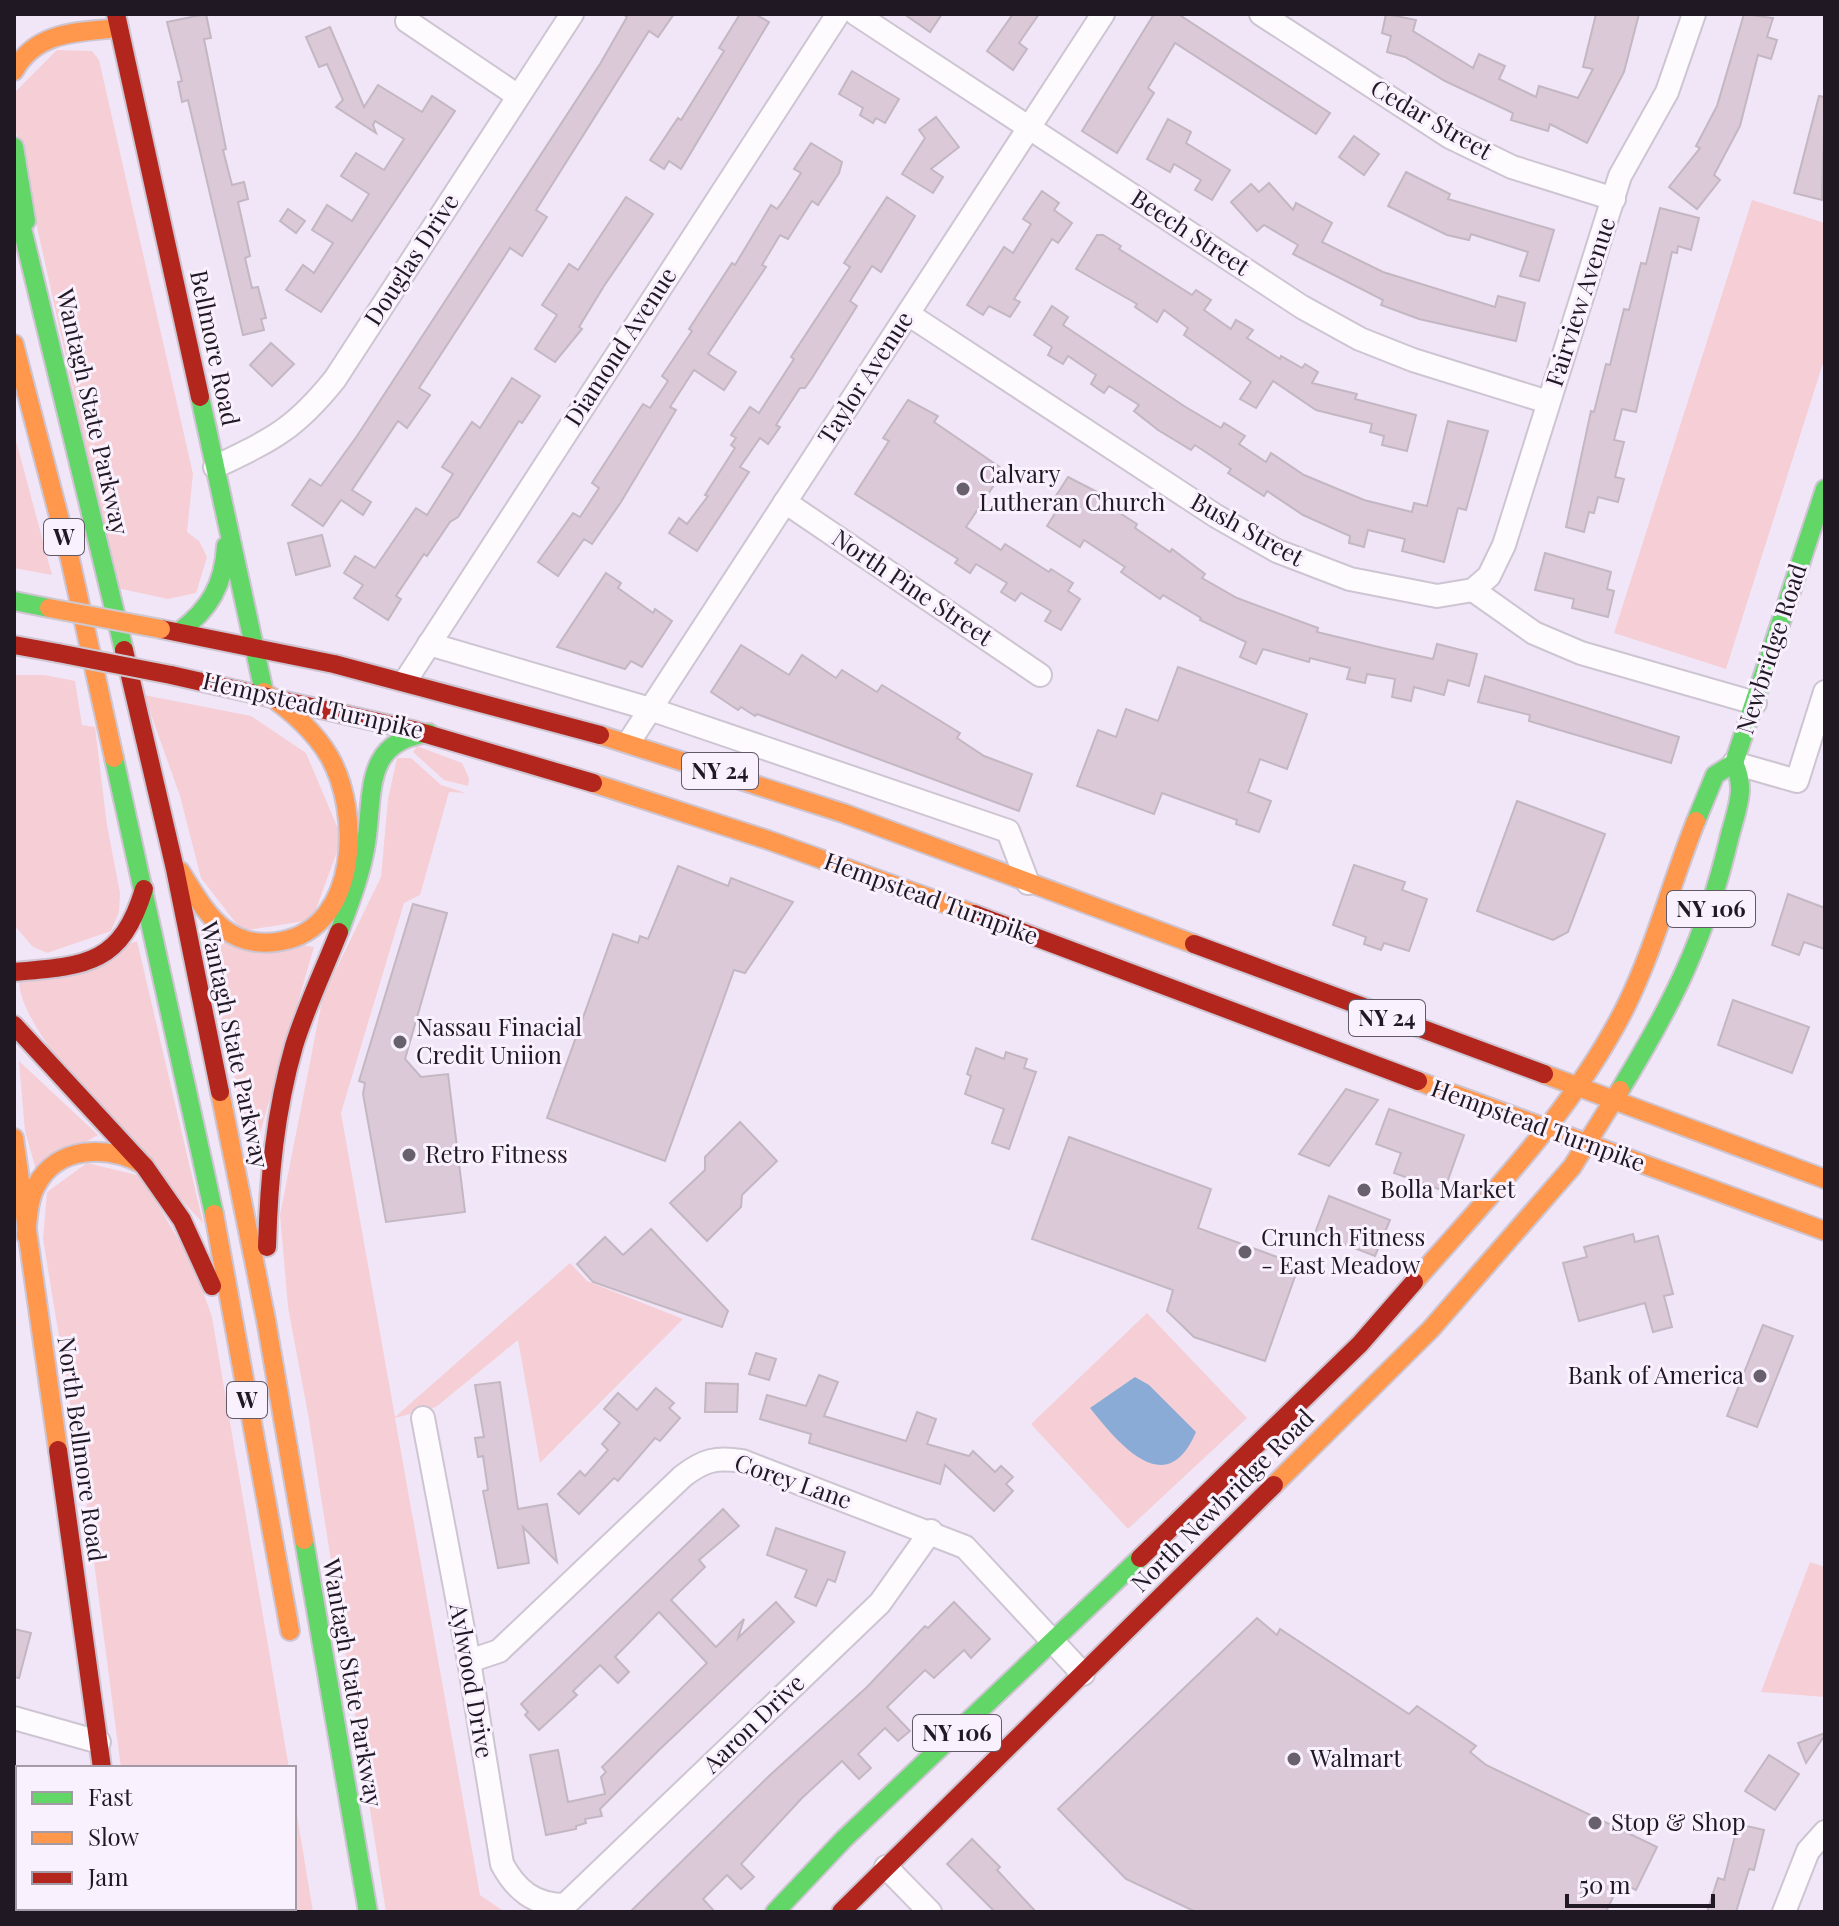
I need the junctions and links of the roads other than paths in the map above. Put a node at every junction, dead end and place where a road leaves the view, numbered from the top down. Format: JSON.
{"nodes":[{"id":1,"x":572,"y":14,"type":"edge"},
{"id":2,"x":838,"y":14,"type":"edge"},
{"id":3,"x":856,"y":14,"type":"edge"},
{"id":4,"x":1103,"y":14,"type":"edge"},
{"id":5,"x":1261,"y":14,"type":"edge"},
{"id":6,"x":1694,"y":14,"type":"edge"},
{"id":7,"x":118,"y":21,"type":"edge"},
{"id":8,"x":407,"y":21,"type":"dead end"},
{"id":9,"x":14,"y":71,"type":"edge"},
{"id":10,"x":518,"y":96,"type":"junction"},
{"id":11,"x":1029,"y":128,"type":"junction"},
{"id":12,"x":14,"y":147,"type":"edge"},
{"id":13,"x":14,"y":195,"type":"edge"},
{"id":14,"x":1614,"y":199,"type":"junction"},
{"id":15,"x":32,"y":258,"type":"junction"},
{"id":16,"x":908,"y":314,"type":"junction"},
{"id":17,"x":14,"y":344,"type":"edge"},
{"id":18,"x":14,"y":383,"type":"edge"},
{"id":19,"x":1548,"y":402,"type":"junction"},
{"id":20,"x":33,"y":412,"type":"junction"},
{"id":21,"x":215,"y":467,"type":"junction"},
{"id":22,"x":1825,"y":489,"type":"edge"},
{"id":23,"x":785,"y":502,"type":"junction"},
{"id":24,"x":227,"y":515,"type":"junction"},
{"id":25,"x":1473,"y":590,"type":"junction"},
{"id":26,"x":14,"y":601,"type":"edge"},
{"id":27,"x":170,"y":630,"type":"junction"},
{"id":28,"x":429,"y":644,"type":"junction"},
{"id":29,"x":254,"y":646,"type":"junction"},
{"id":30,"x":17,"y":647,"type":"edge"},
{"id":31,"x":1040,"y":675,"type":"dead end"},
{"id":32,"x":406,"y":680,"type":"junction"},
{"id":33,"x":264,"y":692,"type":"junction"},
{"id":34,"x":1825,"y":692,"type":"edge"},
{"id":35,"x":1755,"y":703,"type":"junction"},
{"id":36,"x":650,"y":709,"type":"junction"},
{"id":37,"x":429,"y":733,"type":"junction"},
{"id":38,"x":629,"y":742,"type":"junction"},
{"id":39,"x":1734,"y":763,"type":"junction"},
{"id":40,"x":648,"y":783,"type":"junction"},
{"id":41,"x":843,"y":813,"type":"junction"},
{"id":42,"x":172,"y":858,"type":"junction"},
{"id":43,"x":1028,"y":883,"type":"junction"},
{"id":44,"x":144,"y":889,"type":"junction"},
{"id":45,"x":25,"y":951,"type":"dead end"},
{"id":46,"x":80,"y":965,"type":"junction"},
{"id":47,"x":14,"y":972,"type":"edge"},
{"id":48,"x":14,"y":1025,"type":"edge"},
{"id":49,"x":1574,"y":1088,"type":"junction"},
{"id":50,"x":1614,"y":1102,"type":"junction"},
{"id":51,"x":1544,"y":1129,"type":"junction"},
{"id":52,"x":14,"y":1138,"type":"edge"},
{"id":53,"x":1587,"y":1145,"type":"junction"},
{"id":54,"x":145,"y":1167,"type":"junction"},
{"id":55,"x":1825,"y":1179,"type":"edge"},
{"id":56,"x":1825,"y":1231,"type":"edge"},
{"id":57,"x":26,"y":1235,"type":"junction"},
{"id":58,"x":266,"y":1320,"type":"junction"},
{"id":59,"x":235,"y":1337,"type":"junction"},
{"id":60,"x":423,"y":1418,"type":"dead end"},
{"id":61,"x":1238,"y":1491,"type":"junction"},
{"id":62,"x":931,"y":1531,"type":"junction"},
{"id":63,"x":1054,"y":1642,"type":"junction"},
{"id":64,"x":293,"y":1644,"type":"dead end"},
{"id":65,"x":469,"y":1661,"type":"junction"},
{"id":66,"x":1083,"y":1674,"type":"junction"},
{"id":67,"x":14,"y":1718,"type":"edge"},
{"id":68,"x":99,"y":1742,"type":"junction"},
{"id":69,"x":102,"y":1766,"type":"edge"},
{"id":70,"x":1825,"y":1832,"type":"edge"},
{"id":71,"x":886,"y":1867,"type":"junction"},
{"id":72,"x":565,"y":1905,"type":"joint"},
{"id":73,"x":368,"y":1912,"type":"edge"},
{"id":74,"x":775,"y":1912,"type":"edge"},
{"id":75,"x":841,"y":1912,"type":"edge"},
{"id":76,"x":930,"y":1912,"type":"edge"},
{"id":77,"x":1784,"y":1912,"type":"edge"}],
"edges":[{"from":1,"to":10,"type":"street","name":"Douglas Drive"},
{"from":2,"to":28,"type":"street","name":"Diamond Avenue"},
{"from":3,"to":11,"type":"street","name":"Beech Street"},
{"from":4,"to":11,"type":"street","name":"Taylor Avenue"},
{"from":5,"to":14,"type":"street","name":"Cedar Street"},
{"from":6,"to":14,"type":"street","name":"Fairview Avenue"},
{"from":7,"to":9,"type":"main road"},
{"from":7,"to":21,"type":"main road","name":"Bellmore Road"},
{"from":8,"to":10,"type":"street"},
{"from":10,"to":21,"type":"street","name":"Douglas Drive"},
{"from":11,"to":16,"type":"street","name":"Taylor Avenue"},
{"from":11,"to":19,"type":"street","name":"Beech Street"},
{"from":12,"to":15,"type":"main road"},
{"from":13,"to":15,"type":"main road","name":"Wantagh State Parkway","number":"W"},
{"from":14,"to":19,"type":"street","name":"Fairview Avenue"},
{"from":15,"to":42,"type":"main road","name":"Wantagh State Parkway","number":"W"},
{"from":16,"to":23,"type":"street","name":"Taylor Avenue"},
{"from":16,"to":25,"type":"street","name":"Bush Street"},
{"from":17,"to":20,"type":"main road","number":"W"},
{"from":18,"to":20,"type":"main road"},
{"from":19,"to":25,"type":"street","name":"Fairview Avenue"},
{"from":20,"to":44,"type":"main road","number":"W"},
{"from":21,"to":24,"type":"main road","name":"Bellmore Road"},
{"from":22,"to":35,"type":"main road","name":"Newbridge Road","number":"NY 106"},
{"from":23,"to":31,"type":"street","name":"North Pine Street"},
{"from":23,"to":36,"type":"street","name":"Taylor Avenue"},
{"from":24,"to":27,"type":"main road"},
{"from":24,"to":29,"type":"main road","name":"Bellmore Road"},
{"from":25,"to":35,"type":"street"},
{"from":26,"to":27,"type":"main road","name":"Hempstead Turnpike","number":"NY 24","bridge":true},
{"from":27,"to":29,"type":"main road","name":"Hempstead Turnpike","number":"NY 24"},
{"from":28,"to":32,"type":"street","name":"Diamond Avenue"},
{"from":28,"to":36,"type":"street"},
{"from":29,"to":32,"type":"main road","name":"Hempstead Turnpike","number":"NY 24"},
{"from":29,"to":33,"type":"main road","name":"Bellmore Road"},
{"from":30,"to":33,"type":"main road","name":"Hempstead Turnpike","number":"NY 24","bridge":true},
{"from":32,"to":38,"type":"main road","name":"Hempstead Turnpike","number":"NY 24"},
{"from":33,"to":37,"type":"main road","name":"Hempstead Turnpike","number":"NY 24"},
{"from":33,"to":42,"type":"main road"},
{"from":34,"to":39,"type":"street","name":"Newbridge Road"},
{"from":35,"to":39,"type":"main road","name":"Newbridge Road","number":"NY 106"},
{"from":36,"to":38,"type":"street","name":"Taylor Avenue"},
{"from":36,"to":43,"type":"street"},
{"from":37,"to":40,"type":"main road","name":"Hempstead Turnpike","number":"NY 24"},
{"from":37,"to":58,"type":"main road"},
{"from":38,"to":41,"type":"main road","name":"Hempstead Turnpike","number":"NY 24"},
{"from":39,"to":49,"type":"main road","name":"Newbridge Road","number":"NY 106"},
{"from":39,"to":50,"type":"main road","name":"Newbridge Road","number":"NY 106"},
{"from":40,"to":41,"type":"main road"},
{"from":40,"to":51,"type":"main road","name":"Hempstead Turnpike","number":"NY 24"},
{"from":41,"to":43,"type":"main road","name":"Hempstead Turnpike","number":"NY 24"},
{"from":42,"to":58,"type":"main road","name":"Wantagh State Parkway","number":"W"},
{"from":43,"to":49,"type":"main road","name":"Hempstead Turnpike","number":"NY 24"},
{"from":44,"to":46,"type":"main road"},
{"from":44,"to":59,"type":"main road","number":"W"},
{"from":45,"to":46,"type":"main road"},
{"from":46,"to":47,"type":"main road"},
{"from":48,"to":54,"type":"main road"},
{"from":49,"to":50,"type":"main road","name":"Hempstead Turnpike","number":"NY 24"},
{"from":49,"to":51,"type":"main road","name":"Newbridge Road","number":"NY 106"},
{"from":50,"to":53,"type":"main road","name":"North Newbridge Road","number":"NY 106"},
{"from":50,"to":55,"type":"main road","name":"Hempstead Turnpike","number":"NY 24"},
{"from":51,"to":53,"type":"main road","name":"Hempstead Turnpike","number":"NY 24"},
{"from":51,"to":61,"type":"main road","name":"North Newbridge Road","number":"NY 106"},
{"from":52,"to":57,"type":"main road","name":"North Bellmore Road"},
{"from":53,"to":56,"type":"main road","name":"Hempstead Turnpike","number":"NY 24"},
{"from":53,"to":61,"type":"main road","name":"North Newbridge Road","number":"NY 106"},
{"from":54,"to":57,"type":"main road"},
{"from":54,"to":59,"type":"main road"},
{"from":57,"to":68,"type":"main road","name":"North Bellmore Road"},
{"from":58,"to":73,"type":"main road","name":"Wantagh State Parkway","number":"W"},
{"from":59,"to":64,"type":"main road","number":"W"},
{"from":60,"to":65,"type":"street","name":"Aylwood Drive"},
{"from":61,"to":63,"type":"main road","name":"North Newbridge Road","number":"NY 106"},
{"from":61,"to":66,"type":"main road","name":"North Newbridge Road","number":"NY 106"},
{"from":62,"to":63,"type":"street","name":"Corey Lane"},
{"from":62,"to":65,"type":"street","name":"Corey Lane"},
{"from":62,"to":72,"type":"street","name":"Aaron Drive"},
{"from":63,"to":66,"type":"street","name":"Corey Lane"},
{"from":63,"to":74,"type":"main road","name":"North Newbridge Road","number":"NY 106"},
{"from":65,"to":72,"type":"street","name":"Aylwood Drive"},
{"from":66,"to":71,"type":"main road","name":"North Newbridge Road","number":"NY 106"},
{"from":67,"to":68,"type":"street"},
{"from":68,"to":69,"type":"main road","name":"North Bellmore Road"},
{"from":70,"to":77,"type":"street"},
{"from":71,"to":75,"type":"main road","name":"North Newbridge Road","number":"NY 106"},
{"from":71,"to":76,"type":"street"}]}
